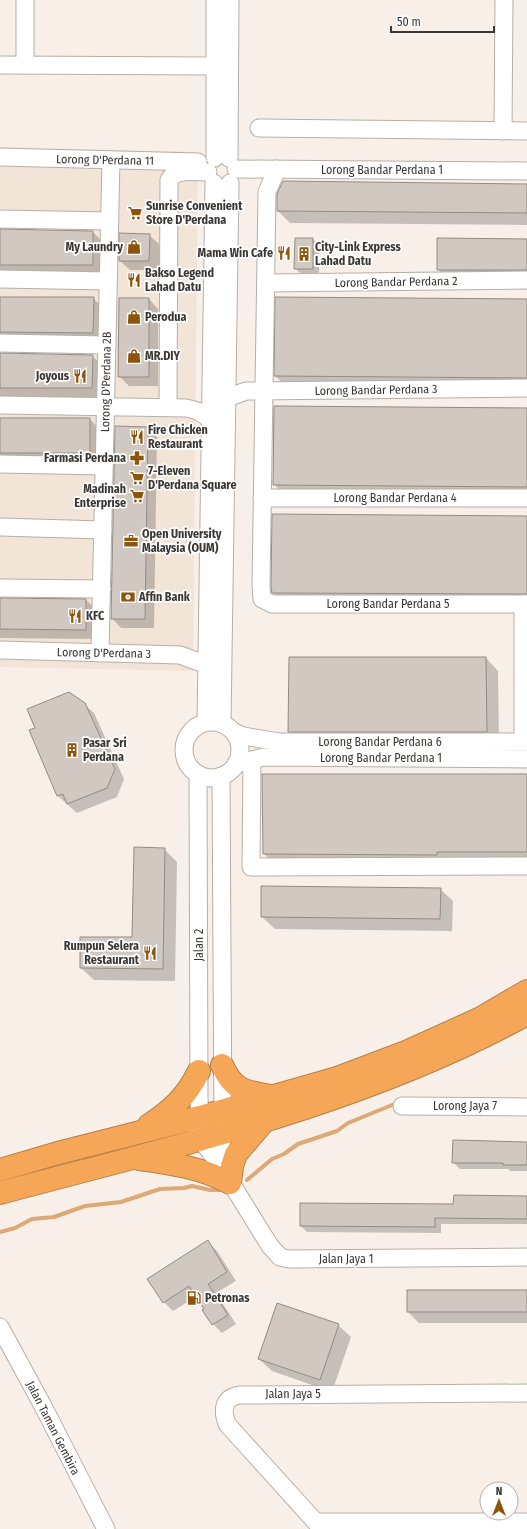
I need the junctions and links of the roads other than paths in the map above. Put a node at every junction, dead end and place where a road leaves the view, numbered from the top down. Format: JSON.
{"nodes":[{"id":1,"x":25,"y":0,"type":"edge"},
{"id":2,"x":214,"y":0,"type":"edge"},
{"id":3,"x":230,"y":0,"type":"edge"},
{"id":4,"x":504,"y":0,"type":"edge"},
{"id":5,"x":0,"y":65,"type":"edge"},
{"id":6,"x":25,"y":65,"type":"junction"},
{"id":7,"x":215,"y":66,"type":"junction"},
{"id":8,"x":259,"y":128,"type":"dead end"},
{"id":9,"x":503,"y":130,"type":"junction"},
{"id":10,"x":527,"y":131,"type":"edge"},
{"id":11,"x":0,"y":157,"type":"edge"},
{"id":12,"x":111,"y":160,"type":"junction"},
{"id":13,"x":224,"y":169,"type":"junction"},
{"id":14,"x":277,"y":169,"type":"junction"},
{"id":15,"x":527,"y":171,"type":"edge"},
{"id":16,"x":267,"y":192,"type":"junction"},
{"id":17,"x":0,"y":219,"type":"edge"},
{"id":18,"x":110,"y":221,"type":"junction"},
{"id":19,"x":0,"y":279,"type":"edge"},
{"id":20,"x":527,"y":280,"type":"edge"},
{"id":21,"x":108,"y":281,"type":"junction"},
{"id":22,"x":266,"y":283,"type":"junction"},
{"id":23,"x":0,"y":342,"type":"edge"},
{"id":24,"x":107,"y":345,"type":"junction"},
{"id":25,"x":527,"y":388,"type":"edge"},
{"id":26,"x":264,"y":391,"type":"junction"},
{"id":27,"x":227,"y":398,"type":"junction"},
{"id":28,"x":0,"y":405,"type":"edge"},
{"id":29,"x":106,"y":407,"type":"junction"},
{"id":30,"x":168,"y":407,"type":"junction"},
{"id":31,"x":210,"y":420,"type":"junction"},
{"id":32,"x":0,"y":464,"type":"edge"},
{"id":33,"x":104,"y":466,"type":"junction"},
{"id":34,"x":262,"y":498,"type":"junction"},
{"id":35,"x":527,"y":498,"type":"edge"},
{"id":36,"x":0,"y":527,"type":"edge"},
{"id":37,"x":103,"y":530,"type":"junction"},
{"id":38,"x":0,"y":588,"type":"edge"},
{"id":39,"x":102,"y":590,"type":"junction"},
{"id":40,"x":525,"y":604,"type":"edge"},
{"id":41,"x":0,"y":650,"type":"edge"},
{"id":42,"x":100,"y":653,"type":"junction"},
{"id":43,"x":207,"y":665,"type":"junction"},
{"id":44,"x":221,"y":726,"type":"junction"},
{"id":45,"x":525,"y":742,"type":"edge"},
{"id":46,"x":527,"y":759,"type":"edge"},
{"id":47,"x":244,"y":762,"type":"junction"},
{"id":48,"x":198,"y":774,"type":"junction"},
{"id":49,"x":221,"y":776,"type":"junction"},
{"id":50,"x":527,"y":866,"type":"edge"},
{"id":51,"x":527,"y":991,"type":"edge"},
{"id":52,"x":527,"y":1014,"type":"edge"},
{"id":53,"x":222,"y":1065,"type":"junction"},
{"id":54,"x":199,"y":1071,"type":"junction"},
{"id":55,"x":274,"y":1096,"type":"junction"},
{"id":56,"x":402,"y":1106,"type":"dead end"},
{"id":57,"x":527,"y":1107,"type":"edge"},
{"id":58,"x":222,"y":1111,"type":"junction"},
{"id":59,"x":200,"y":1117,"type":"junction"},
{"id":60,"x":266,"y":1119,"type":"junction"},
{"id":61,"x":138,"y":1133,"type":"junction"},
{"id":62,"x":223,"y":1133,"type":"junction"},
{"id":63,"x":200,"y":1139,"type":"junction"},
{"id":64,"x":130,"y":1158,"type":"junction"},
{"id":65,"x":218,"y":1162,"type":"junction"},
{"id":66,"x":0,"y":1170,"type":"edge"},
{"id":67,"x":230,"y":1183,"type":"junction"},
{"id":68,"x":0,"y":1193,"type":"edge"},
{"id":69,"x":527,"y":1257,"type":"edge"},
{"id":70,"x":0,"y":1327,"type":"edge"},
{"id":71,"x":527,"y":1393,"type":"edge"},
{"id":72,"x":527,"y":1522,"type":"edge"},
{"id":73,"x":320,"y":1526,"type":"edge"},
{"id":74,"x":106,"y":1529,"type":"edge"}],
"edges":[{"from":1,"to":6,"type":"street"},
{"from":2,"to":7,"type":"street"},
{"from":3,"to":13,"type":"street"},
{"from":4,"to":9,"type":"street"},
{"from":5,"to":6,"type":"street"},
{"from":6,"to":7,"type":"street"},
{"from":7,"to":13,"type":"street"},
{"from":8,"to":9,"type":"street"},
{"from":9,"to":10,"type":"street"},
{"from":11,"to":12,"type":"street","name":"Lorong D'Perdana 11"},
{"from":12,"to":13,"type":"street","name":"Lorong D'Perdana 11"},
{"from":12,"to":18,"type":"street","name":"Lorong D'Perdana 2B"},
{"from":13,"to":14,"type":"street","name":"Lorong Bandar Perdana 1"},
{"from":13,"to":16,"type":"street"},
{"from":13,"to":27,"type":"street"},
{"from":13,"to":30,"type":"street"},
{"from":13,"to":31,"type":"street"},
{"from":14,"to":15,"type":"street","name":"Lorong Bandar Perdana 1"},
{"from":14,"to":16,"type":"street"},
{"from":16,"to":22,"type":"street"},
{"from":17,"to":18,"type":"street"},
{"from":18,"to":21,"type":"street","name":"Lorong D'Perdana 2B"},
{"from":19,"to":21,"type":"street"},
{"from":20,"to":22,"type":"street","name":"Lorong Bandar Perdana 2"},
{"from":21,"to":24,"type":"street","name":"Lorong D'Perdana 2B"},
{"from":22,"to":26,"type":"street"},
{"from":23,"to":24,"type":"street"},
{"from":24,"to":29,"type":"street","name":"Lorong D'Perdana 2B"},
{"from":25,"to":26,"type":"street","name":"Lorong Bandar Perdana 3"},
{"from":26,"to":27,"type":"street","name":"Lorong Bandar Perdana 3"},
{"from":26,"to":34,"type":"street"},
{"from":27,"to":44,"type":"street"},
{"from":28,"to":29,"type":"street"},
{"from":29,"to":30,"type":"street"},
{"from":29,"to":33,"type":"street","name":"Lorong D'Perdana 2B"},
{"from":30,"to":31,"type":"street"},
{"from":31,"to":43,"type":"street"},
{"from":32,"to":33,"type":"street"},
{"from":33,"to":37,"type":"street","name":"Lorong D'Perdana 2B"},
{"from":34,"to":35,"type":"street","name":"Lorong Bandar Perdana 4"},
{"from":34,"to":40,"type":"street","name":"Lorong Bandar Perdana 5"},
{"from":36,"to":37,"type":"street"},
{"from":37,"to":39,"type":"street","name":"Lorong D'Perdana 2B"},
{"from":38,"to":39,"type":"street"},
{"from":39,"to":42,"type":"street","name":"Lorong D'Perdana 2B"},
{"from":40,"to":45,"type":"street"},
{"from":41,"to":42,"type":"street","name":"Lorong D'Perdana 3"},
{"from":42,"to":43,"type":"street","name":"Lorong D'Perdana 3"},
{"from":43,"to":44,"type":"street"},
{"from":44,"to":45,"type":"street","name":"Lorong Bandar Perdana 6"},
{"from":44,"to":47,"type":"street"},
{"from":44,"to":48,"type":"street"},
{"from":46,"to":47,"type":"street","name":"Lorong Bandar Perdana 1"},
{"from":47,"to":49,"type":"street"},
{"from":47,"to":50,"type":"street"},
{"from":48,"to":49,"type":"street"},
{"from":48,"to":54,"type":"street","name":"Jalan 2"},
{"from":49,"to":53,"type":"street","name":"Jalan 2"},
{"from":51,"to":55,"type":"highway"},
{"from":52,"to":60,"type":"highway"},
{"from":53,"to":55,"type":"highway"},
{"from":53,"to":58,"type":"street","name":"Jalan 2"},
{"from":54,"to":59,"type":"street","name":"Jalan 2"},
{"from":54,"to":61,"type":"highway"},
{"from":55,"to":58,"type":"highway"},
{"from":56,"to":57,"type":"street","name":"Lorong Jaya 7"},
{"from":58,"to":59,"type":"highway"},
{"from":58,"to":62,"type":"street","name":"Jalan 2"},
{"from":59,"to":61,"type":"highway"},
{"from":59,"to":63,"type":"street","name":"Jalan 2"},
{"from":60,"to":62,"type":"highway"},
{"from":60,"to":67,"type":"highway"},
{"from":61,"to":66,"type":"highway"},
{"from":62,"to":63,"type":"highway"},
{"from":62,"to":65,"type":"street","name":"Jalan 2"},
{"from":63,"to":64,"type":"highway"},
{"from":63,"to":65,"type":"street","name":"Jalan Jaya 1"},
{"from":64,"to":67,"type":"highway"},
{"from":64,"to":68,"type":"highway"},
{"from":65,"to":67,"type":"street","name":"Jalan Jaya 1"},
{"from":67,"to":69,"type":"street","name":"Jalan Jaya 1"},
{"from":70,"to":74,"type":"street","name":"Jalan Taman Gembira"},
{"from":71,"to":73,"type":"street","name":"Jalan Jaya 5"},
{"from":72,"to":73,"type":"street"}]}
